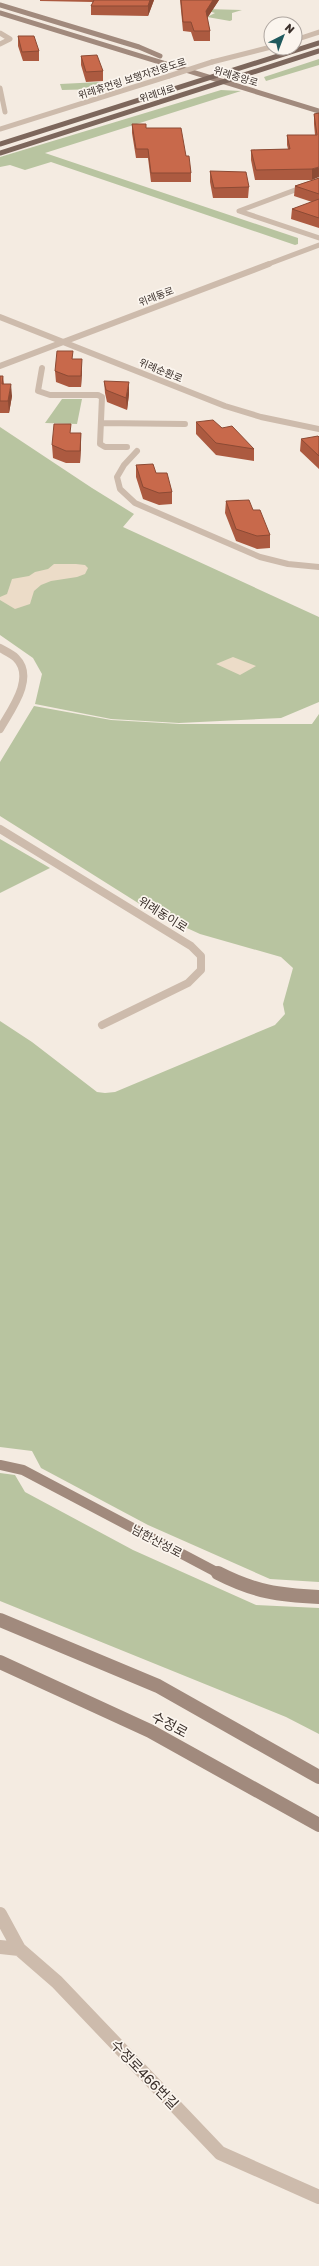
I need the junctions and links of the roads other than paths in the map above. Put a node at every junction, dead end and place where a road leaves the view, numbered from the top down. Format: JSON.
{"nodes":[{"id":1,"x":0,"y":5,"type":"edge"},
{"id":2,"x":0,"y":8,"type":"edge"},
{"id":3,"x":0,"y":13,"type":"edge"},
{"id":4,"x":0,"y":17,"type":"edge"},
{"id":5,"x":319,"y":32,"type":"edge"},
{"id":6,"x":0,"y":33,"type":"edge"},
{"id":7,"x":303,"y":37,"type":"edge"},
{"id":8,"x":319,"y":43,"type":"edge"},
{"id":9,"x":0,"y":44,"type":"edge"},
{"id":10,"x":263,"y":49,"type":"edge"},
{"id":11,"x":319,"y":51,"type":"edge"},
{"id":12,"x":160,"y":56,"type":"junction"},
{"id":13,"x":148,"y":59,"type":"junction"},
{"id":14,"x":217,"y":74,"type":"junction"},
{"id":15,"x":208,"y":77,"type":"junction"},
{"id":16,"x":231,"y":78,"type":"junction"},
{"id":17,"x":222,"y":81,"type":"junction"},
{"id":18,"x":0,"y":88,"type":"edge"},
{"id":19,"x":319,"y":106,"type":"edge"},
{"id":20,"x":319,"y":111,"type":"edge"},
{"id":21,"x":5,"y":112,"type":"dead end"},
{"id":22,"x":0,"y":129,"type":"edge"},
{"id":23,"x":0,"y":144,"type":"edge"},
{"id":24,"x":0,"y":153,"type":"edge"},
{"id":25,"x":319,"y":182,"type":"edge"},
{"id":26,"x":319,"y":238,"type":"edge"},
{"id":27,"x":319,"y":245,"type":"edge"},
{"id":28,"x":0,"y":317,"type":"edge"},
{"id":29,"x":63,"y":342,"type":"junction"},
{"id":30,"x":0,"y":366,"type":"edge"},
{"id":31,"x":42,"y":368,"type":"dead end"},
{"id":32,"x":101,"y":423,"type":"junction"},
{"id":33,"x":185,"y":424,"type":"dead end"},
{"id":34,"x":319,"y":429,"type":"edge"},
{"id":35,"x":127,"y":447,"type":"dead end"},
{"id":36,"x":137,"y":451,"type":"dead end"},
{"id":37,"x":319,"y":567,"type":"edge"},
{"id":38,"x":0,"y":648,"type":"edge"},
{"id":39,"x":0,"y":729,"type":"edge"},
{"id":40,"x":0,"y":829,"type":"edge"},
{"id":41,"x":102,"y":1025,"type":"dead end"},
{"id":42,"x":0,"y":1465,"type":"edge"},
{"id":43,"x":319,"y":1597,"type":"edge"},
{"id":44,"x":0,"y":1620,"type":"edge"},
{"id":45,"x":0,"y":1662,"type":"edge"},
{"id":46,"x":319,"y":1777,"type":"edge"},
{"id":47,"x":319,"y":1825,"type":"edge"},
{"id":48,"x":0,"y":1914,"type":"edge"},
{"id":49,"x":0,"y":1947,"type":"edge"},
{"id":50,"x":19,"y":1949,"type":"junction"},
{"id":51,"x":319,"y":2197,"type":"edge"}],
"edges":[{"from":1,"to":12,"type":"main road","name":"위례중앙로"},
{"from":2,"to":12,"type":"main road","name":"위례중앙로"},
{"from":3,"to":13,"type":"main road","name":"위례중앙로"},
{"from":4,"to":13,"type":"main road","name":"위례중앙로"},
{"from":5,"to":7,"type":"street"},
{"from":6,"to":9,"type":"street"},
{"from":8,"to":14,"type":"main road","name":"위례대로"},
{"from":10,"to":22,"type":"street","name":"위례휴먼링 보행자전용도로","bridge":true},
{"from":11,"to":16,"type":"main road","name":"위례대로"},
{"from":12,"to":14,"type":"main road","name":"위례중앙로"},
{"from":13,"to":15,"type":"main road","name":"위례중앙로"},
{"from":14,"to":15,"type":"main road","name":"위례대로"},
{"from":14,"to":16,"type":"main road","name":"위례중앙로"},
{"from":15,"to":17,"type":"main road","name":"위례중앙로"},
{"from":15,"to":23,"type":"main road","name":"위례대로"},
{"from":16,"to":17,"type":"main road","name":"위례대로"},
{"from":16,"to":19,"type":"main road","name":"위례중앙로"},
{"from":17,"to":20,"type":"main road","name":"위례중앙로"},
{"from":17,"to":24,"type":"main road","name":"위례대로"},
{"from":18,"to":21,"type":"street"},
{"from":25,"to":26,"type":"street"},
{"from":27,"to":29,"type":"street","name":"위례동로"},
{"from":28,"to":29,"type":"street","name":"위례순환로"},
{"from":29,"to":30,"type":"street","name":"위례동로"},
{"from":29,"to":34,"type":"street","name":"위례순환로"},
{"from":31,"to":32,"type":"street"},
{"from":32,"to":33,"type":"street"},
{"from":32,"to":35,"type":"street"},
{"from":36,"to":37,"type":"street"},
{"from":38,"to":39,"type":"street"},
{"from":40,"to":41,"type":"street","name":"위례동이로"},
{"from":42,"to":43,"type":"main road","name":"남한산성로"},
{"from":44,"to":46,"type":"main road"},
{"from":45,"to":47,"type":"main road","name":"수정로"},
{"from":48,"to":50,"type":"street","name":"수정로466번길"},
{"from":49,"to":50,"type":"street"},
{"from":50,"to":51,"type":"street","name":"수정로466번길"}]}
